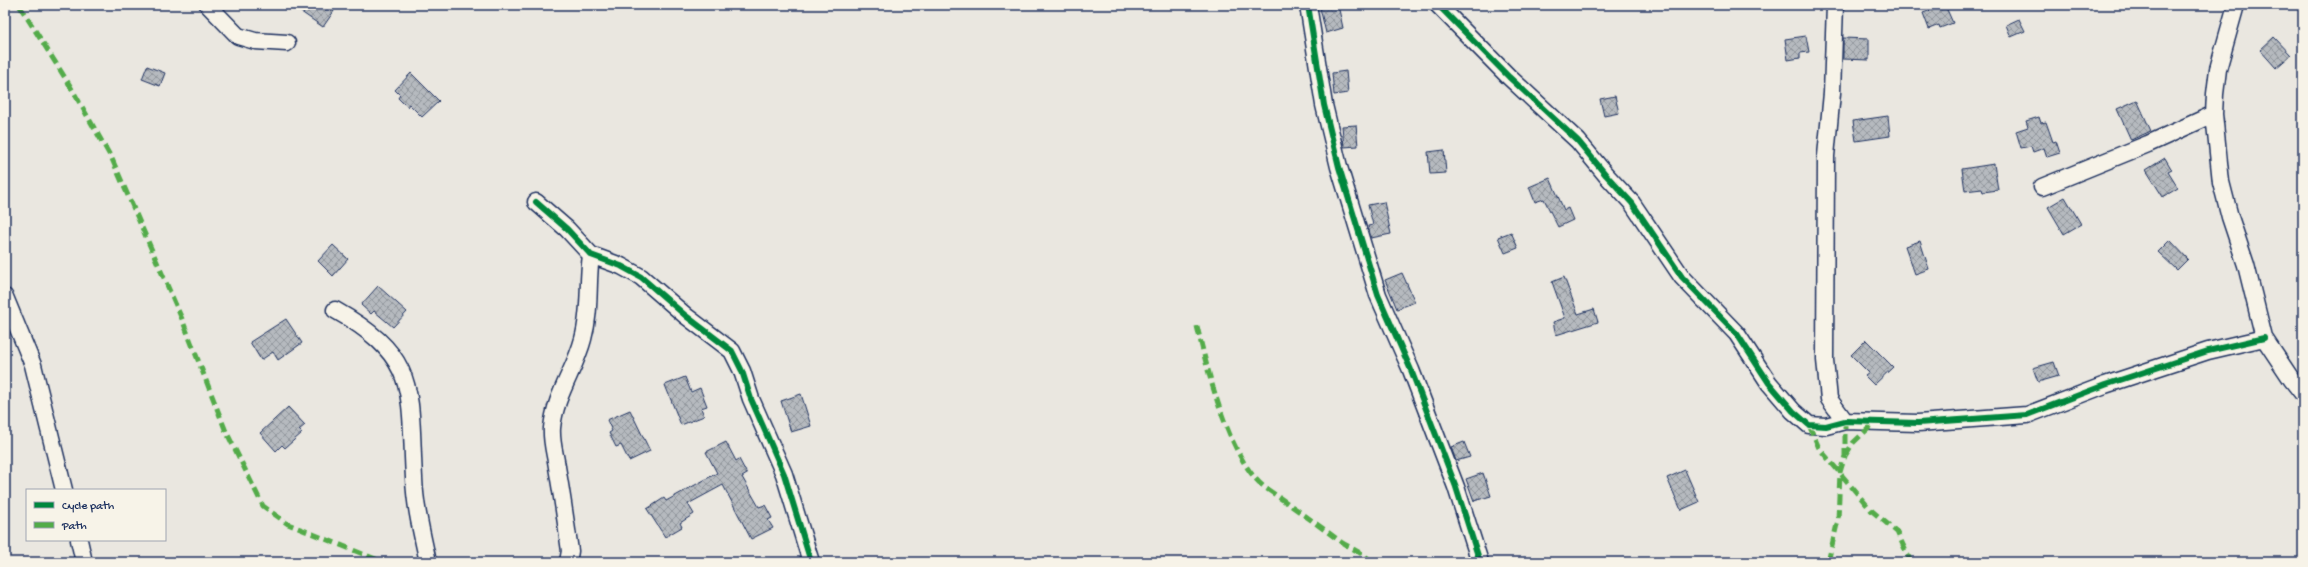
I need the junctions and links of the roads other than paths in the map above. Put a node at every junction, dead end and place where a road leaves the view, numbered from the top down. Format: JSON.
{"nodes":[{"id":1,"x":208,"y":5,"type":"edge"},
{"id":2,"x":1308,"y":5,"type":"edge"},
{"id":3,"x":1438,"y":5,"type":"edge"},
{"id":4,"x":1835,"y":5,"type":"edge"},
{"id":5,"x":2236,"y":5,"type":"edge"},
{"id":6,"x":287,"y":43,"type":"dead end"},
{"id":7,"x":2214,"y":114,"type":"junction"},
{"id":8,"x":2042,"y":188,"type":"dead end"},
{"id":9,"x":536,"y":202,"type":"dead end"},
{"id":10,"x":591,"y":255,"type":"junction"},
{"id":11,"x":5,"y":297,"type":"edge"},
{"id":12,"x":335,"y":310,"type":"dead end"},
{"id":13,"x":2264,"y":338,"type":"junction"},
{"id":14,"x":2303,"y":394,"type":"edge"},
{"id":15,"x":1845,"y":421,"type":"junction"},
{"id":16,"x":64,"y":489,"type":"edge"},
{"id":17,"x":79,"y":541,"type":"edge"},
{"id":18,"x":84,"y":562,"type":"edge"},
{"id":19,"x":428,"y":562,"type":"edge"},
{"id":20,"x":568,"y":562,"type":"edge"},
{"id":21,"x":811,"y":562,"type":"edge"},
{"id":22,"x":1480,"y":562,"type":"edge"}],
"edges":[{"from":1,"to":6,"type":"street"},
{"from":2,"to":22,"type":"street"},
{"from":3,"to":15,"type":"street"},
{"from":4,"to":15,"type":"street"},
{"from":5,"to":7,"type":"street"},
{"from":7,"to":8,"type":"street"},
{"from":7,"to":13,"type":"street"},
{"from":9,"to":10,"type":"street"},
{"from":10,"to":20,"type":"street"},
{"from":10,"to":21,"type":"street"},
{"from":11,"to":16,"type":"street"},
{"from":12,"to":19,"type":"street"},
{"from":13,"to":14,"type":"street"},
{"from":13,"to":15,"type":"street"},
{"from":17,"to":18,"type":"street"}]}
